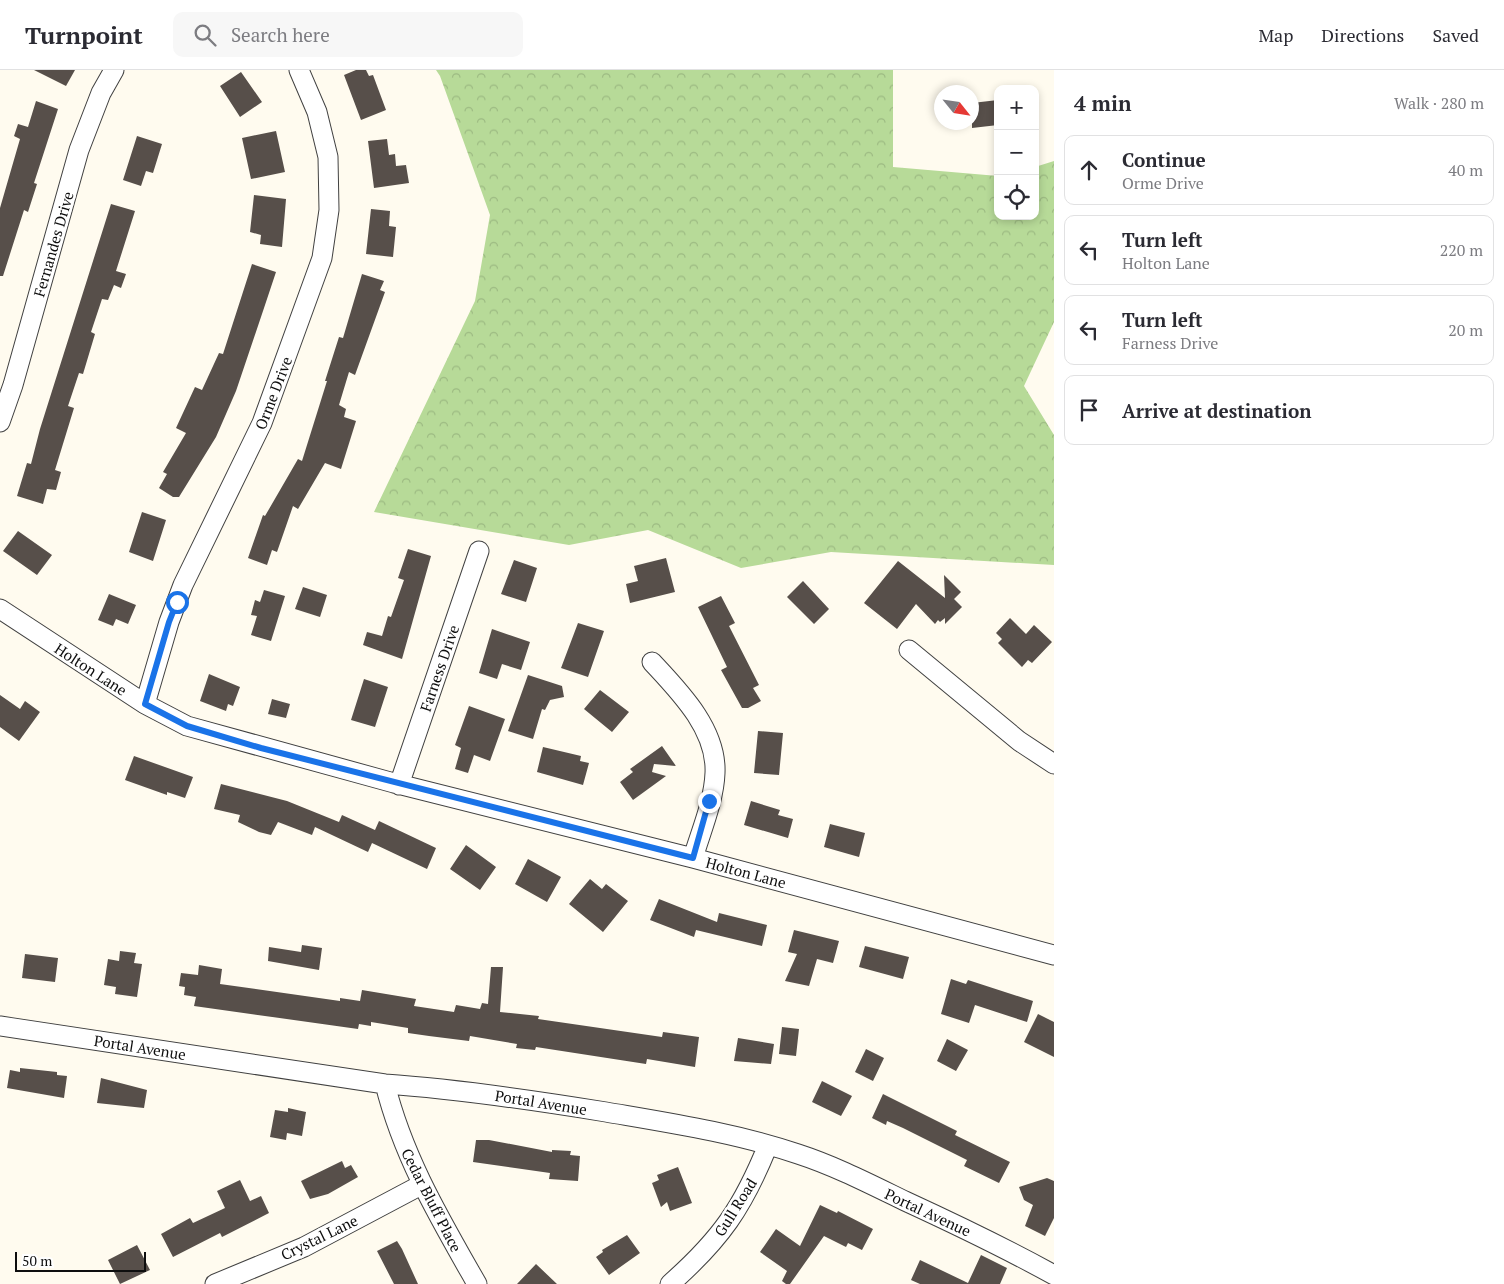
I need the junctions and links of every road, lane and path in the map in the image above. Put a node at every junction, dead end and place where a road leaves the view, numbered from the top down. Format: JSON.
{"nodes":[{"id":1,"x":114,"y":70,"type":"edge"},
{"id":2,"x":300,"y":70,"type":"edge"},
{"id":3,"x":0,"y":422,"type":"edge"},
{"id":4,"x":478,"y":551,"type":"dead end"},
{"id":5,"x":0,"y":609,"type":"edge"},
{"id":6,"x":909,"y":650,"type":"dead end"},
{"id":7,"x":652,"y":662,"type":"dead end"},
{"id":8,"x":145,"y":704,"type":"junction"},
{"id":9,"x":1054,"y":764,"type":"edge"},
{"id":10,"x":400,"y":785,"type":"junction"},
{"id":11,"x":693,"y":858,"type":"junction"},
{"id":12,"x":1054,"y":955,"type":"edge"},
{"id":13,"x":0,"y":1026,"type":"edge"},
{"id":14,"x":385,"y":1084,"type":"junction"},
{"id":15,"x":768,"y":1144,"type":"junction"},
{"id":16,"x":421,"y":1185,"type":"junction"},
{"id":17,"x":1054,"y":1275,"type":"edge"},
{"id":18,"x":216,"y":1284,"type":"edge"},
{"id":19,"x":477,"y":1284,"type":"edge"},
{"id":20,"x":670,"y":1284,"type":"edge"}],
"edges":[{"from":1,"to":3,"type":"street","name":"Fernandes Drive"},
{"from":2,"to":8,"type":"street","name":"Orme Drive"},
{"from":4,"to":10,"type":"street","name":"Farness Drive"},
{"from":5,"to":8,"type":"street","name":"Holton Lane"},
{"from":6,"to":9,"type":"street"},
{"from":7,"to":11,"type":"street"},
{"from":8,"to":10,"type":"street","name":"Holton Lane"},
{"from":10,"to":11,"type":"street","name":"Holton Lane"},
{"from":11,"to":12,"type":"street","name":"Holton Lane"},
{"from":13,"to":14,"type":"street","name":"Portal Avenue"},
{"from":14,"to":15,"type":"street","name":"Portal Avenue"},
{"from":14,"to":16,"type":"street","name":"Cedar Bluff Place"},
{"from":15,"to":17,"type":"street","name":"Portal Avenue"},
{"from":15,"to":20,"type":"street","name":"Gull Road"},
{"from":16,"to":18,"type":"street","name":"Crystal Lane"},
{"from":16,"to":19,"type":"street","name":"Cedar Bluff Place"}]}
